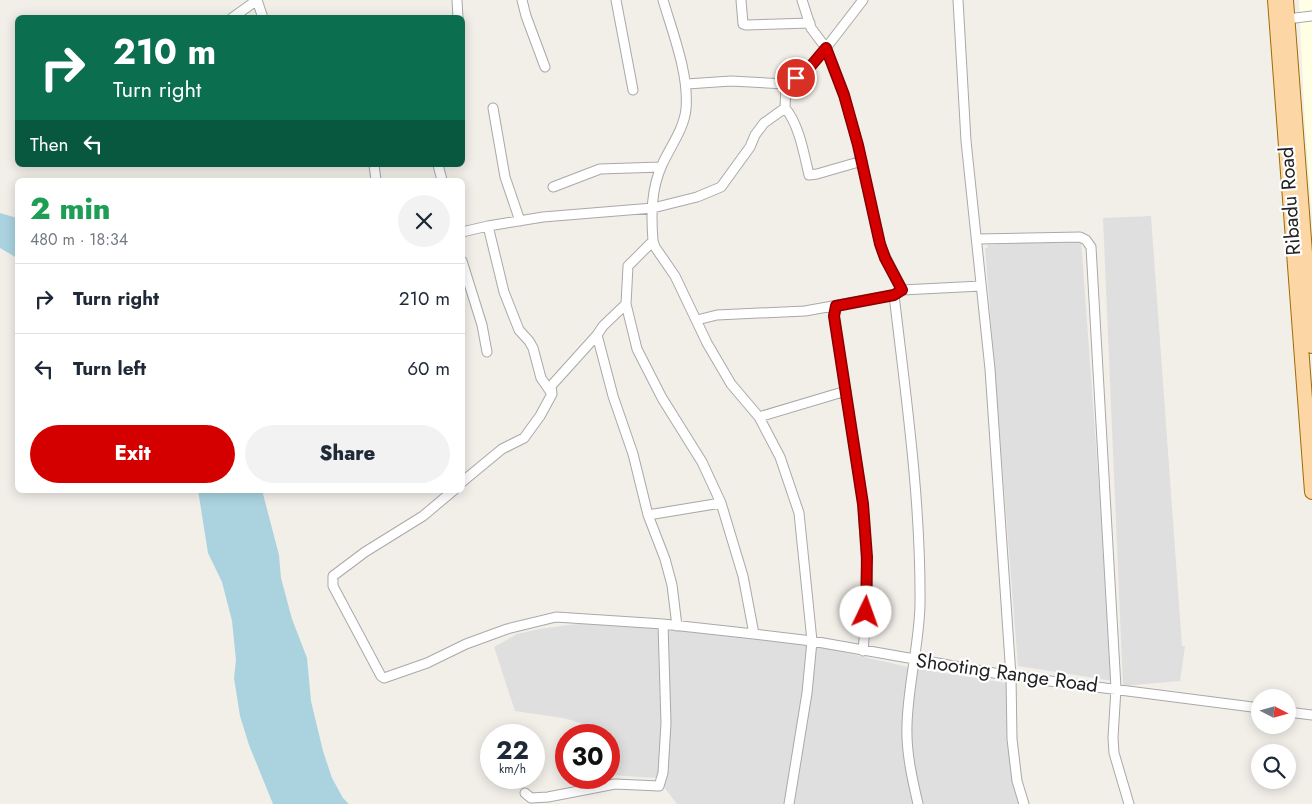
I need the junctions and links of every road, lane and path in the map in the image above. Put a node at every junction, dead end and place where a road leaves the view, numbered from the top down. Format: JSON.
{"nodes":[{"id":1,"x":257,"y":0,"type":"edge"},
{"id":2,"x":457,"y":0,"type":"edge"},
{"id":3,"x":522,"y":0,"type":"edge"},
{"id":4,"x":616,"y":0,"type":"edge"},
{"id":5,"x":663,"y":0,"type":"edge"},
{"id":6,"x":741,"y":0,"type":"edge"},
{"id":7,"x":802,"y":0,"type":"edge"},
{"id":8,"x":863,"y":0,"type":"edge"},
{"id":9,"x":958,"y":0,"type":"edge"},
{"id":10,"x":1275,"y":0,"type":"edge"},
{"id":11,"x":1286,"y":0,"type":"edge"},
{"id":12,"x":236,"y":15,"type":"edge"},
{"id":13,"x":262,"y":15,"type":"edge"},
{"id":14,"x":458,"y":15,"type":"edge"},
{"id":15,"x":1312,"y":16,"type":"edge"},
{"id":16,"x":1287,"y":19,"type":"junction"},
{"id":17,"x":810,"y":23,"type":"junction"},
{"id":18,"x":826,"y":48,"type":"junction"},
{"id":19,"x":546,"y":67,"type":"dead end"},
{"id":20,"x":686,"y":84,"type":"junction"},
{"id":21,"x":786,"y":84,"type":"junction"},
{"id":22,"x":634,"y":90,"type":"dead end"},
{"id":23,"x":493,"y":108,"type":"dead end"},
{"id":24,"x":785,"y":108,"type":"junction"},
{"id":25,"x":1289,"y":111,"type":"junction"},
{"id":26,"x":862,"y":160,"type":"junction"},
{"id":27,"x":661,"y":167,"type":"junction"},
{"id":28,"x":553,"y":187,"type":"dead end"},
{"id":29,"x":653,"y":208,"type":"junction"},
{"id":30,"x":520,"y":221,"type":"junction"},
{"id":31,"x":488,"y":226,"type":"junction"},
{"id":32,"x":465,"y":231,"type":"edge"},
{"id":33,"x":977,"y":239,"type":"junction"},
{"id":34,"x":654,"y":241,"type":"junction"},
{"id":35,"x":465,"y":271,"type":"edge"},
{"id":36,"x":980,"y":286,"type":"junction"},
{"id":37,"x":898,"y":292,"type":"junction"},
{"id":38,"x":626,"y":304,"type":"junction"},
{"id":39,"x":836,"y":306,"type":"junction"},
{"id":40,"x":697,"y":320,"type":"junction"},
{"id":41,"x":597,"y":335,"type":"junction"},
{"id":42,"x":1312,"y":346,"type":"edge"},
{"id":43,"x":487,"y":352,"type":"dead end"},
{"id":44,"x":846,"y":391,"type":"junction"},
{"id":45,"x":552,"y":394,"type":"junction"},
{"id":46,"x":759,"y":417,"type":"junction"},
{"id":47,"x":465,"y":480,"type":"edge"},
{"id":48,"x":1312,"y":492,"type":"edge"},
{"id":49,"x":450,"y":493,"type":"edge"},
{"id":50,"x":721,"y":503,"type":"junction"},
{"id":51,"x":648,"y":515,"type":"junction"},
{"id":52,"x":663,"y":624,"type":"junction"},
{"id":53,"x":678,"y":626,"type":"junction"},
{"id":54,"x":754,"y":634,"type":"junction"},
{"id":55,"x":812,"y":642,"type":"junction"},
{"id":56,"x":864,"y":652,"type":"junction"},
{"id":57,"x":915,"y":660,"type":"junction"},
{"id":58,"x":1011,"y":676,"type":"junction"},
{"id":59,"x":1116,"y":688,"type":"junction"},
{"id":60,"x":1251,"y":707,"type":"edge"},
{"id":61,"x":1296,"y":713,"type":"edge"},
{"id":62,"x":1312,"y":715,"type":"edge"},
{"id":63,"x":525,"y":793,"type":"dead end"},
{"id":64,"x":789,"y":804,"type":"edge"},
{"id":65,"x":918,"y":804,"type":"edge"},
{"id":66,"x":1024,"y":804,"type":"edge"},
{"id":67,"x":1129,"y":804,"type":"edge"}],
"edges":[{"from":1,"to":12,"type":"street"},
{"from":1,"to":13,"type":"street"},
{"from":2,"to":14,"type":"street"},
{"from":3,"to":19,"type":"street"},
{"from":4,"to":22,"type":"street"},
{"from":5,"to":20,"type":"street"},
{"from":6,"to":17,"type":"street"},
{"from":7,"to":17,"type":"street"},
{"from":8,"to":18,"type":"street"},
{"from":9,"to":33,"type":"street"},
{"from":10,"to":25,"type":"main road","name":"Ribadu Road"},
{"from":11,"to":16,"type":"main road"},
{"from":15,"to":16,"type":"street"},
{"from":16,"to":25,"type":"main road"},
{"from":17,"to":18,"type":"street"},
{"from":18,"to":21,"type":"street"},
{"from":18,"to":26,"type":"street"},
{"from":20,"to":21,"type":"street"},
{"from":20,"to":27,"type":"street"},
{"from":21,"to":24,"type":"street"},
{"from":23,"to":30,"type":"street"},
{"from":24,"to":26,"type":"street"},
{"from":24,"to":29,"type":"street"},
{"from":25,"to":42,"type":"main road"},
{"from":25,"to":48,"type":"main road","name":"Ribadu Road"},
{"from":26,"to":37,"type":"street"},
{"from":27,"to":28,"type":"street"},
{"from":27,"to":29,"type":"street"},
{"from":29,"to":30,"type":"street"},
{"from":29,"to":34,"type":"street"},
{"from":30,"to":31,"type":"street"},
{"from":31,"to":32,"type":"street"},
{"from":31,"to":45,"type":"street"},
{"from":33,"to":36,"type":"street"},
{"from":33,"to":59,"type":"street"},
{"from":34,"to":38,"type":"street"},
{"from":34,"to":40,"type":"street"},
{"from":35,"to":43,"type":"street"},
{"from":36,"to":37,"type":"street"},
{"from":36,"to":58,"type":"street"},
{"from":37,"to":39,"type":"street"},
{"from":37,"to":57,"type":"street"},
{"from":38,"to":41,"type":"street"},
{"from":38,"to":50,"type":"street"},
{"from":39,"to":40,"type":"street"},
{"from":39,"to":44,"type":"street"},
{"from":40,"to":46,"type":"street"},
{"from":41,"to":45,"type":"street"},
{"from":41,"to":51,"type":"street"},
{"from":44,"to":46,"type":"street"},
{"from":44,"to":56,"type":"street"},
{"from":45,"to":47,"type":"street"},
{"from":46,"to":55,"type":"street"},
{"from":49,"to":52,"type":"street","name":"Shooting Range Road"},
{"from":50,"to":51,"type":"street"},
{"from":50,"to":54,"type":"street"},
{"from":51,"to":53,"type":"street"},
{"from":52,"to":53,"type":"street","name":"Shooting Range Road"},
{"from":52,"to":63,"type":"street"},
{"from":53,"to":54,"type":"street","name":"Shooting Range Road"},
{"from":54,"to":55,"type":"street","name":"Shooting Range Road"},
{"from":55,"to":56,"type":"street","name":"Shooting Range Road"},
{"from":55,"to":64,"type":"street"},
{"from":56,"to":57,"type":"street","name":"Shooting Range Road"},
{"from":57,"to":58,"type":"street","name":"Shooting Range Road"},
{"from":57,"to":65,"type":"street"},
{"from":58,"to":59,"type":"street","name":"Shooting Range Road"},
{"from":58,"to":66,"type":"street"},
{"from":59,"to":60,"type":"street","name":"Shooting Range Road"},
{"from":59,"to":67,"type":"street"},
{"from":61,"to":62,"type":"street"}]}
